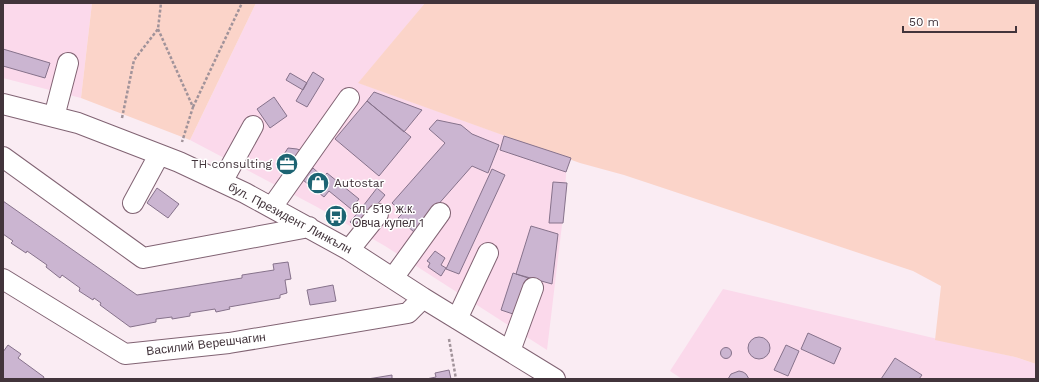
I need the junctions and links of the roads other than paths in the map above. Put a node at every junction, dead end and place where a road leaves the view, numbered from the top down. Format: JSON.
{"nodes":[{"id":1,"x":68,"y":62,"type":"dead end"},
{"id":2,"x":349,"y":98,"type":"dead end"},
{"id":3,"x":3,"y":104,"type":"edge"},
{"id":4,"x":54,"y":117,"type":"junction"},
{"id":5,"x":253,"y":126,"type":"dead end"},
{"id":6,"x":159,"y":155,"type":"junction"},
{"id":7,"x":3,"y":157,"type":"edge"},
{"id":8,"x":222,"y":182,"type":"junction"},
{"id":9,"x":133,"y":203,"type":"dead end"},
{"id":10,"x":272,"y":207,"type":"junction"},
{"id":11,"x":440,"y":213,"type":"dead end"},
{"id":12,"x":378,"y":214,"type":"dead end"},
{"id":13,"x":309,"y":227,"type":"junction"},
{"id":14,"x":349,"y":250,"type":"junction"},
{"id":15,"x":488,"y":253,"type":"dead end"},
{"id":16,"x":393,"y":278,"type":"junction"},
{"id":17,"x":3,"y":279,"type":"edge"},
{"id":18,"x":533,"y":288,"type":"dead end"},
{"id":19,"x":424,"y":298,"type":"junction"},
{"id":20,"x":457,"y":318,"type":"junction"},
{"id":21,"x":510,"y":351,"type":"junction"},
{"id":22,"x":555,"y":379,"type":"edge"}],
"edges":[{"from":1,"to":4,"type":"street"},
{"from":2,"to":10,"type":"street"},
{"from":3,"to":4,"type":"street","name":"бул. Президент Линкълн"},
{"from":4,"to":6,"type":"street","name":"бул. Президент Линкълн"},
{"from":5,"to":8,"type":"street"},
{"from":6,"to":8,"type":"street","name":"бул. Президент Линкълн"},
{"from":6,"to":9,"type":"street"},
{"from":7,"to":13,"type":"street"},
{"from":8,"to":10,"type":"street","name":"бул. Президент Линкълн"},
{"from":10,"to":13,"type":"street","name":"бул. Президент Линкълн"},
{"from":11,"to":16,"type":"street"},
{"from":12,"to":14,"type":"street"},
{"from":13,"to":14,"type":"street","name":"бул. Президент Линкълн"},
{"from":14,"to":16,"type":"street","name":"бул. Президент Линкълн"},
{"from":15,"to":20,"type":"street"},
{"from":16,"to":19,"type":"street","name":"бул. Президент Линкълн"},
{"from":17,"to":19,"type":"street","name":"Василий Верешчагин"},
{"from":18,"to":21,"type":"street"},
{"from":19,"to":20,"type":"street","name":"бул. Президент Линкълн"},
{"from":20,"to":21,"type":"street","name":"бул. Президент Линкълн"},
{"from":21,"to":22,"type":"street","name":"бул. Президент Линкълн"}]}
